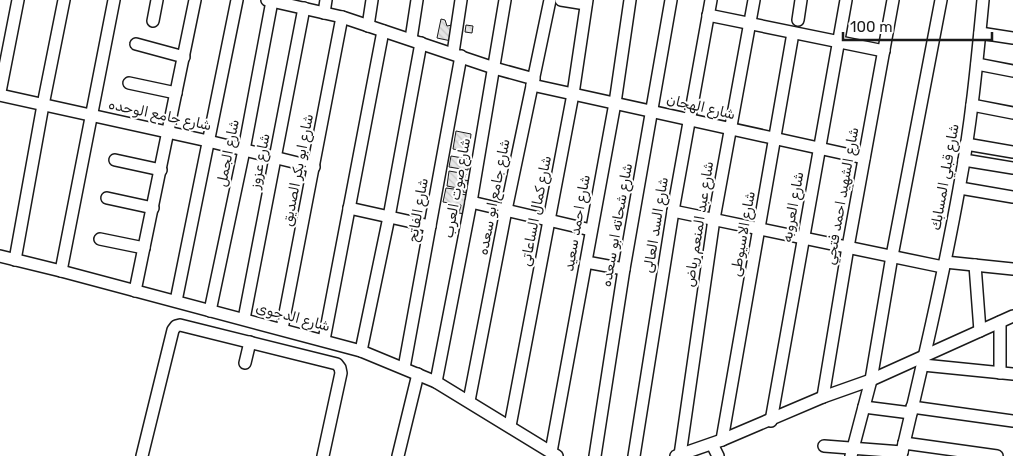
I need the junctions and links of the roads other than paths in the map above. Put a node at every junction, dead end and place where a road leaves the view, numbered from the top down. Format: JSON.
{"nodes":[{"id":1,"x":18,"y":0,"type":"edge"},
{"id":2,"x":64,"y":0,"type":"edge"},
{"id":3,"x":114,"y":0,"type":"edge"},
{"id":4,"x":157,"y":0,"type":"edge"},
{"id":5,"x":195,"y":0,"type":"edge"},
{"id":6,"x":237,"y":0,"type":"edge"},
{"id":7,"x":326,"y":0,"type":"edge"},
{"id":8,"x":372,"y":0,"type":"edge"},
{"id":9,"x":417,"y":0,"type":"edge"},
{"id":10,"x":461,"y":0,"type":"edge"},
{"id":11,"x":506,"y":0,"type":"edge"},
{"id":12,"x":550,"y":0,"type":"edge"},
{"id":13,"x":561,"y":0,"type":"edge"},
{"id":14,"x":630,"y":0,"type":"edge"},
{"id":15,"x":671,"y":0,"type":"edge"},
{"id":16,"x":711,"y":0,"type":"edge"},
{"id":17,"x":754,"y":0,"type":"edge"},
{"id":18,"x":801,"y":0,"type":"edge"},
{"id":19,"x":846,"y":0,"type":"edge"},
{"id":20,"x":893,"y":0,"type":"edge"},
{"id":21,"x":941,"y":0,"type":"edge"},
{"id":22,"x":983,"y":0,"type":"edge"},
{"id":23,"x":276,"y":1,"type":"edge"},
{"id":24,"x":586,"y":2,"type":"edge"},
{"id":25,"x":304,"y":8,"type":"junction"},
{"id":26,"x":324,"y":13,"type":"junction"},
{"id":27,"x":708,"y":16,"type":"junction"},
{"id":28,"x":342,"y":17,"type":"junction"},
{"id":29,"x":798,"y":20,"type":"dead end"},
{"id":30,"x":152,"y":21,"type":"dead end"},
{"id":31,"x":749,"y":24,"type":"junction"},
{"id":32,"x":368,"y":26,"type":"junction"},
{"id":33,"x":383,"y":31,"type":"junction"},
{"id":34,"x":793,"y":33,"type":"junction"},
{"id":35,"x":980,"y":33,"type":"junction"},
{"id":36,"x":1013,"y":38,"type":"edge"},
{"id":37,"x":416,"y":41,"type":"junction"},
{"id":38,"x":838,"y":42,"type":"junction"},
{"id":39,"x":136,"y":44,"type":"dead end"},
{"id":40,"x":884,"y":51,"type":"junction"},
{"id":41,"x":457,"y":55,"type":"junction"},
{"id":42,"x":184,"y":57,"type":"junction"},
{"id":43,"x":976,"y":64,"type":"junction"},
{"id":44,"x":494,"y":68,"type":"junction"},
{"id":45,"x":1013,"y":71,"type":"edge"},
{"id":46,"x":533,"y":82,"type":"junction"},
{"id":47,"x":129,"y":83,"type":"dead end"},
{"id":48,"x":0,"y":93,"type":"edge"},
{"id":49,"x":176,"y":93,"type":"junction"},
{"id":50,"x":573,"y":94,"type":"junction"},
{"id":51,"x":614,"y":103,"type":"junction"},
{"id":52,"x":42,"y":105,"type":"junction"},
{"id":53,"x":972,"y":105,"type":"junction"},
{"id":54,"x":652,"y":111,"type":"junction"},
{"id":55,"x":1013,"y":113,"type":"edge"},
{"id":56,"x":91,"y":115,"type":"junction"},
{"id":57,"x":689,"y":120,"type":"junction"},
{"id":58,"x":729,"y":128,"type":"junction"},
{"id":59,"x":169,"y":132,"type":"junction"},
{"id":60,"x":775,"y":138,"type":"junction"},
{"id":61,"x":208,"y":141,"type":"junction"},
{"id":62,"x":966,"y":144,"type":"junction"},
{"id":63,"x":819,"y":148,"type":"junction"},
{"id":64,"x":244,"y":150,"type":"junction"},
{"id":65,"x":1013,"y":152,"type":"edge"},
{"id":66,"x":276,"y":157,"type":"junction"},
{"id":67,"x":864,"y":158,"type":"junction"},
{"id":68,"x":115,"y":160,"type":"dead end"},
{"id":69,"x":964,"y":160,"type":"junction"},
{"id":70,"x":314,"y":167,"type":"junction"},
{"id":71,"x":1013,"y":168,"type":"edge"},
{"id":72,"x":161,"y":170,"type":"junction"},
{"id":73,"x":960,"y":188,"type":"junction"},
{"id":74,"x":1013,"y":197,"type":"edge"},
{"id":75,"x":107,"y":198,"type":"dead end"},
{"id":76,"x":470,"y":202,"type":"junction"},
{"id":77,"x":153,"y":208,"type":"junction"},
{"id":78,"x":349,"y":208,"type":"junction"},
{"id":79,"x":506,"y":210,"type":"junction"},
{"id":80,"x":673,"y":211,"type":"junction"},
{"id":81,"x":389,"y":216,"type":"junction"},
{"id":82,"x":714,"y":219,"type":"junction"},
{"id":83,"x":549,"y":220,"type":"junction"},
{"id":84,"x":430,"y":226,"type":"junction"},
{"id":85,"x":759,"y":229,"type":"junction"},
{"id":86,"x":591,"y":230,"type":"junction"},
{"id":87,"x":802,"y":238,"type":"junction"},
{"id":88,"x":100,"y":239,"type":"dead end"},
{"id":89,"x":848,"y":247,"type":"junction"},
{"id":90,"x":144,"y":248,"type":"junction"},
{"id":91,"x":0,"y":256,"type":"edge"},
{"id":92,"x":892,"y":256,"type":"junction"},
{"id":93,"x":15,"y":260,"type":"junction"},
{"id":94,"x":586,"y":262,"type":"junction"},
{"id":95,"x":944,"y":264,"type":"junction"},
{"id":96,"x":975,"y":265,"type":"junction"},
{"id":97,"x":624,"y":269,"type":"junction"},
{"id":98,"x":1013,"y":269,"type":"edge"},
{"id":99,"x":62,"y":271,"type":"junction"},
{"id":100,"x":135,"y":290,"type":"junction"},
{"id":101,"x":176,"y":301,"type":"junction"},
{"id":102,"x":210,"y":311,"type":"junction"},
{"id":103,"x":1013,"y":316,"type":"edge"},
{"id":104,"x":244,"y":319,"type":"junction"},
{"id":105,"x":1000,"y":322,"type":"junction"},
{"id":106,"x":282,"y":329,"type":"junction"},
{"id":107,"x":980,"y":331,"type":"junction"},
{"id":108,"x":324,"y":340,"type":"junction"},
{"id":109,"x":250,"y":342,"type":"junction"},
{"id":110,"x":361,"y":351,"type":"junction"},
{"id":111,"x":924,"y":361,"type":"junction"},
{"id":112,"x":245,"y":363,"type":"dead end"},
{"id":113,"x":404,"y":368,"type":"junction"},
{"id":114,"x":1000,"y":373,"type":"junction"},
{"id":115,"x":418,"y":374,"type":"junction"},
{"id":116,"x":1013,"y":374,"type":"edge"},
{"id":117,"x":870,"y":380,"type":"junction"},
{"id":118,"x":436,"y":382,"type":"junction"},
{"id":119,"x":823,"y":397,"type":"junction"},
{"id":120,"x":469,"y":401,"type":"junction"},
{"id":121,"x":864,"y":407,"type":"junction"},
{"id":122,"x":912,"y":410,"type":"junction"},
{"id":123,"x":771,"y":420,"type":"junction"},
{"id":124,"x":1013,"y":421,"type":"edge"},
{"id":125,"x":510,"y":426,"type":"junction"},
{"id":126,"x":717,"y":442,"type":"junction"},
{"id":127,"x":824,"y":446,"type":"dead end"},
{"id":128,"x":902,"y":450,"type":"edge"},
{"id":129,"x":853,"y":452,"type":"edge"},
{"id":130,"x":554,"y":454,"type":"edge"},
{"id":131,"x":678,"y":455,"type":"edge"},
{"id":132,"x":142,"y":456,"type":"edge"},
{"id":133,"x":323,"y":456,"type":"edge"},
{"id":134,"x":398,"y":456,"type":"edge"},
{"id":135,"x":595,"y":456,"type":"edge"},
{"id":136,"x":634,"y":456,"type":"edge"},
{"id":137,"x":718,"y":456,"type":"edge"},
{"id":138,"x":997,"y":456,"type":"edge"}],
"edges":[{"from":1,"to":48,"type":"street"},
{"from":2,"to":52,"type":"street"},
{"from":3,"to":56,"type":"street"},
{"from":4,"to":30,"type":"street"},
{"from":5,"to":42,"type":"street"},
{"from":6,"to":61,"type":"street"},
{"from":7,"to":26,"type":"street"},
{"from":8,"to":32,"type":"street"},
{"from":9,"to":37,"type":"street"},
{"from":10,"to":41,"type":"street","name":"شارع الفاتح"},
{"from":11,"to":44,"type":"street","name":"شارع صوت العرب"},
{"from":12,"to":46,"type":"street","name":"شارع جامع ابو سعده"},
{"from":13,"to":24,"type":"street"},
{"from":14,"to":51,"type":"street","name":"شارع احمد سعيد"},
{"from":15,"to":54,"type":"street","name":"شارع شحاته ابو سعده"},
{"from":16,"to":27,"type":"street","name":"شارع السد العالى"},
{"from":17,"to":31,"type":"street","name":"شارع عبد المنعم رياض"},
{"from":18,"to":29,"type":"street"},
{"from":19,"to":38,"type":"street","name":"شارع العروبه"},
{"from":20,"to":40,"type":"street","name":"شارع الشهيد احمد فتحي"},
{"from":21,"to":92,"type":"street"},
{"from":22,"to":35,"type":"street","name":"شارع قبلي المسابك"},
{"from":23,"to":25,"type":"street","name":"شارع الهجان"},
{"from":23,"to":64,"type":"street","name":"شارع الجمل"},
{"from":24,"to":50,"type":"street","name":"شارع كمال الساعاتى"},
{"from":25,"to":26,"type":"street","name":"شارع الهجان"},
{"from":25,"to":66,"type":"street","name":"شارع عزوز"},
{"from":26,"to":28,"type":"street","name":"شارع الهجان"},
{"from":27,"to":31,"type":"street"},
{"from":27,"to":57,"type":"street","name":"شارع السد العالى"},
{"from":28,"to":32,"type":"street","name":"شارع الهجان"},
{"from":28,"to":70,"type":"street","name":"شارع ابو بكر الصديق"},
{"from":31,"to":34,"type":"street"},
{"from":31,"to":58,"type":"street","name":"شارع عبد المنعم رياض"},
{"from":32,"to":33,"type":"street","name":"شارع الهجان"},
{"from":33,"to":37,"type":"street","name":"شارع الهجان"},
{"from":33,"to":78,"type":"street"},
{"from":34,"to":38,"type":"street"},
{"from":34,"to":60,"type":"street","name":"شارع الاسيوطى"},
{"from":35,"to":36,"type":"street"},
{"from":35,"to":43,"type":"street","name":"شارع قبلي المسابك"},
{"from":37,"to":41,"type":"street","name":"شارع الهجان"},
{"from":37,"to":81,"type":"street"},
{"from":38,"to":40,"type":"street"},
{"from":38,"to":63,"type":"street","name":"شارع العروبه"},
{"from":39,"to":42,"type":"street"},
{"from":40,"to":67,"type":"street","name":"شارع الشهيد احمد فتحي"},
{"from":41,"to":44,"type":"street","name":"شارع الهجان"},
{"from":41,"to":84,"type":"street","name":"شارع الفاتح"},
{"from":42,"to":49,"type":"street"},
{"from":43,"to":45,"type":"street"},
{"from":43,"to":53,"type":"street","name":"شارع قبلي المسابك"},
{"from":44,"to":46,"type":"street","name":"شارع الهجان"},
{"from":44,"to":76,"type":"street","name":"شارع صوت العرب"},
{"from":46,"to":50,"type":"street","name":"شارع الهجان"},
{"from":46,"to":79,"type":"street","name":"شارع جامع ابو سعده"},
{"from":47,"to":49,"type":"street"},
{"from":48,"to":52,"type":"street","name":"شارع جامع الوحده"},
{"from":49,"to":59,"type":"street"},
{"from":50,"to":51,"type":"street","name":"شارع الهجان"},
{"from":50,"to":83,"type":"street","name":"شارع كمال الساعاتى"},
{"from":51,"to":54,"type":"street","name":"شارع الهجان"},
{"from":51,"to":86,"type":"street","name":"شارع احمد سعيد"},
{"from":52,"to":56,"type":"street","name":"شارع جامع الوحده"},
{"from":52,"to":93,"type":"street"},
{"from":53,"to":55,"type":"street"},
{"from":53,"to":62,"type":"street","name":"شارع قبلي المسابك"},
{"from":54,"to":57,"type":"street","name":"شارع الهجان"},
{"from":54,"to":97,"type":"street","name":"شارع شحاته ابو سعده"},
{"from":56,"to":59,"type":"street","name":"شارع جامع الوحده"},
{"from":56,"to":99,"type":"street"},
{"from":57,"to":58,"type":"street","name":"شارع الهجان"},
{"from":57,"to":80,"type":"street","name":"شارع السد العالى"},
{"from":58,"to":60,"type":"street","name":"شارع الهجان"},
{"from":58,"to":82,"type":"street","name":"شارع عبد المنعم رياض"},
{"from":59,"to":61,"type":"street","name":"شارع جامع الوحده"},
{"from":59,"to":72,"type":"street"},
{"from":60,"to":63,"type":"street","name":"شارع الهجان"},
{"from":60,"to":85,"type":"street","name":"شارع الاسيوطى"},
{"from":61,"to":64,"type":"street","name":"شارع جامع الوحده"},
{"from":61,"to":101,"type":"street"},
{"from":62,"to":65,"type":"street"},
{"from":62,"to":69,"type":"street","name":"شارع قبلي المسابك"},
{"from":63,"to":67,"type":"street","name":"شارع الهجان"},
{"from":63,"to":87,"type":"street","name":"شارع العروبه"},
{"from":64,"to":66,"type":"street","name":"شارع جامع الوحده"},
{"from":64,"to":102,"type":"street","name":"شارع الجمل"},
{"from":66,"to":70,"type":"street","name":"شارع جامع الوحده"},
{"from":66,"to":104,"type":"street","name":"شارع عزوز"},
{"from":67,"to":89,"type":"street","name":"شارع الشهيد احمد فتحي"},
{"from":68,"to":72,"type":"street"},
{"from":69,"to":71,"type":"street"},
{"from":69,"to":73,"type":"street","name":"شارع قبلي المسابك"},
{"from":70,"to":106,"type":"street","name":"شارع ابو بكر الصديق"},
{"from":72,"to":77,"type":"street"},
{"from":73,"to":74,"type":"street"},
{"from":73,"to":95,"type":"street","name":"شارع قبلي المسابك"},
{"from":75,"to":77,"type":"street"},
{"from":76,"to":79,"type":"street"},
{"from":76,"to":118,"type":"street","name":"شارع صوت العرب"},
{"from":77,"to":90,"type":"street"},
{"from":78,"to":81,"type":"street"},
{"from":78,"to":108,"type":"street"},
{"from":79,"to":83,"type":"street"},
{"from":79,"to":120,"type":"street","name":"شارع جامع ابو سعده"},
{"from":80,"to":82,"type":"street"},
{"from":80,"to":136,"type":"street","name":"شارع السد العالى"},
{"from":81,"to":84,"type":"street"},
{"from":81,"to":110,"type":"street"},
{"from":82,"to":85,"type":"street"},
{"from":82,"to":131,"type":"street","name":"شارع عبد المنعم رياض"},
{"from":83,"to":86,"type":"street"},
{"from":83,"to":125,"type":"street","name":"شارع كمال الساعاتى"},
{"from":84,"to":113,"type":"street","name":"شارع الفاتح"},
{"from":85,"to":87,"type":"street"},
{"from":85,"to":126,"type":"street","name":"شارع الاسيوطى"},
{"from":86,"to":94,"type":"street","name":"شارع احمد سعيد"},
{"from":87,"to":89,"type":"street"},
{"from":87,"to":123,"type":"street","name":"شارع العروبه"},
{"from":88,"to":90,"type":"street"},
{"from":89,"to":92,"type":"street"},
{"from":89,"to":119,"type":"street","name":"شارع الشهيد احمد فتحي"},
{"from":90,"to":100,"type":"street"},
{"from":91,"to":93,"type":"street","name":"شارع الدجوى"},
{"from":92,"to":95,"type":"street"},
{"from":92,"to":117,"type":"street"},
{"from":93,"to":99,"type":"street","name":"شارع الدجوى"},
{"from":94,"to":97,"type":"street"},
{"from":94,"to":130,"type":"street","name":"شارع احمد سعيد"},
{"from":95,"to":96,"type":"street"},
{"from":95,"to":111,"type":"street","name":"شارع قبلي المسابك"},
{"from":96,"to":98,"type":"street"},
{"from":96,"to":107,"type":"street"},
{"from":97,"to":135,"type":"street","name":"شارع شحاته ابو سعده"},
{"from":99,"to":100,"type":"street","name":"شارع الدجوى"},
{"from":100,"to":101,"type":"street","name":"شارع الدجوى"},
{"from":101,"to":102,"type":"street","name":"شارع الدجوى"},
{"from":102,"to":104,"type":"street","name":"شارع الدجوى"},
{"from":103,"to":105,"type":"street"},
{"from":104,"to":106,"type":"street","name":"شارع الدجوى"},
{"from":105,"to":107,"type":"street"},
{"from":105,"to":114,"type":"street"},
{"from":106,"to":108,"type":"street","name":"شارع الدجوى"},
{"from":107,"to":111,"type":"street"},
{"from":108,"to":110,"type":"street","name":"شارع الدجوى"},
{"from":109,"to":112,"type":"street"},
{"from":109,"to":132,"type":"street"},
{"from":109,"to":133,"type":"street"},
{"from":110,"to":113,"type":"street","name":"شارع الدجوى"},
{"from":111,"to":114,"type":"street"},
{"from":111,"to":117,"type":"street"},
{"from":111,"to":122,"type":"street","name":"شارع قبلي المسابك"},
{"from":113,"to":115,"type":"street","name":"شارع الدجوى"},
{"from":114,"to":116,"type":"street"},
{"from":115,"to":118,"type":"street","name":"شارع الدجوى"},
{"from":115,"to":134,"type":"street"},
{"from":117,"to":119,"type":"street"},
{"from":117,"to":121,"type":"street"},
{"from":118,"to":120,"type":"street","name":"شارع الدجوى"},
{"from":119,"to":123,"type":"street"},
{"from":120,"to":125,"type":"street","name":"شارع الدجوى"},
{"from":121,"to":122,"type":"street"},
{"from":121,"to":129,"type":"street"},
{"from":122,"to":124,"type":"street"},
{"from":122,"to":128,"type":"street","name":"شارع قبلي المسابك"},
{"from":123,"to":126,"type":"street"},
{"from":125,"to":130,"type":"street","name":"شارع الدجوى"},
{"from":126,"to":131,"type":"street"},
{"from":126,"to":137,"type":"street"},
{"from":127,"to":129,"type":"street"},
{"from":128,"to":129,"type":"street"},
{"from":128,"to":138,"type":"street"}]}
